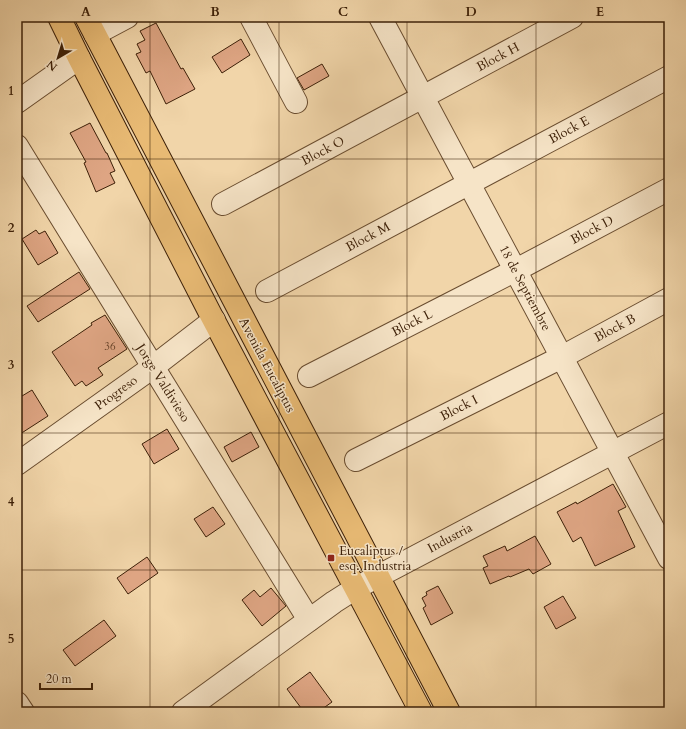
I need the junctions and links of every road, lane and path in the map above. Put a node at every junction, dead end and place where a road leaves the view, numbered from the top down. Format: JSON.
{"nodes":[{"id":1,"x":59,"y":17,"type":"edge"},
{"id":2,"x":127,"y":17,"type":"edge"},
{"id":3,"x":251,"y":17,"type":"edge"},
{"id":4,"x":380,"y":17,"type":"edge"},
{"id":5,"x":572,"y":17,"type":"edge"},
{"id":6,"x":91,"y":26,"type":"edge"},
{"id":7,"x":79,"y":58,"type":"junction"},
{"id":8,"x":669,"y":77,"type":"edge"},
{"id":9,"x":423,"y":97,"type":"junction"},
{"id":10,"x":17,"y":102,"type":"edge"},
{"id":11,"x":296,"y":102,"type":"dead end"},
{"id":12,"x":17,"y":146,"type":"edge"},
{"id":13,"x":469,"y":183,"type":"junction"},
{"id":14,"x":669,"y":189,"type":"edge"},
{"id":15,"x":223,"y":204,"type":"dead end"},
{"id":16,"x":516,"y":270,"type":"junction"},
{"id":17,"x":267,"y":291,"type":"dead end"},
{"id":18,"x":669,"y":299,"type":"edge"},
{"id":19,"x":214,"y":320,"type":"junction"},
{"id":20,"x":562,"y":357,"type":"junction"},
{"id":21,"x":153,"y":367,"type":"junction"},
{"id":22,"x":309,"y":376,"type":"dead end"},
{"id":23,"x":669,"y":423,"type":"edge"},
{"id":24,"x":613,"y":453,"type":"junction"},
{"id":25,"x":356,"y":460,"type":"dead end"},
{"id":26,"x":17,"y":464,"type":"edge"},
{"id":27,"x":669,"y":558,"type":"edge"},
{"id":28,"x":377,"y":576,"type":"junction"},
{"id":29,"x":356,"y":588,"type":"junction"},
{"id":30,"x":309,"y":620,"type":"junction"},
{"id":31,"x":17,"y":703,"type":"edge"},
{"id":32,"x":23,"y":712,"type":"edge"},
{"id":33,"x":183,"y":712,"type":"edge"},
{"id":34,"x":421,"y":712,"type":"edge"},
{"id":35,"x":449,"y":712,"type":"edge"}],
"edges":[{"from":1,"to":7,"type":"main road","name":"Avenida Eucaliptus"},
{"from":2,"to":6,"type":"street"},
{"from":3,"to":11,"type":"street"},
{"from":4,"to":9,"type":"street","name":"18 de Septiembre"},
{"from":5,"to":9,"type":"street","name":"Block H"},
{"from":6,"to":28,"type":"main road","name":"Avenida Eucaliptus"},
{"from":7,"to":10,"type":"street"},
{"from":7,"to":19,"type":"main road","name":"Avenida Eucaliptus"},
{"from":8,"to":13,"type":"street","name":"Block E"},
{"from":9,"to":13,"type":"street","name":"18 de Septiembre"},
{"from":9,"to":15,"type":"street","name":"Block O"},
{"from":12,"to":21,"type":"street","name":"Jorge Valdivieso"},
{"from":13,"to":16,"type":"street","name":"18 de Septiembre"},
{"from":13,"to":17,"type":"street","name":"Block M"},
{"from":14,"to":16,"type":"street","name":"Block D"},
{"from":16,"to":20,"type":"street","name":"18 de Septiembre"},
{"from":16,"to":22,"type":"street","name":"Block L"},
{"from":18,"to":20,"type":"street","name":"Block B"},
{"from":19,"to":21,"type":"street","name":"Progreso"},
{"from":19,"to":29,"type":"main road","name":"Avenida Eucaliptus"},
{"from":20,"to":24,"type":"street","name":"18 de Septiembre"},
{"from":20,"to":25,"type":"street","name":"Block I"},
{"from":21,"to":26,"type":"street","name":"Progreso"},
{"from":21,"to":30,"type":"street","name":"Jorge Valdivieso"},
{"from":23,"to":24,"type":"street","name":"Industria"},
{"from":24,"to":27,"type":"street","name":"18 de Septiembre"},
{"from":24,"to":28,"type":"street","name":"Industria"},
{"from":28,"to":29,"type":"street","name":"Industria"},
{"from":28,"to":35,"type":"main road","name":"Avenida Eucaliptus"},
{"from":29,"to":30,"type":"street","name":"Industria"},
{"from":29,"to":34,"type":"main road","name":"Avenida Eucaliptus"},
{"from":30,"to":33,"type":"street","name":"Industria"},
{"from":31,"to":32,"type":"street"}]}
